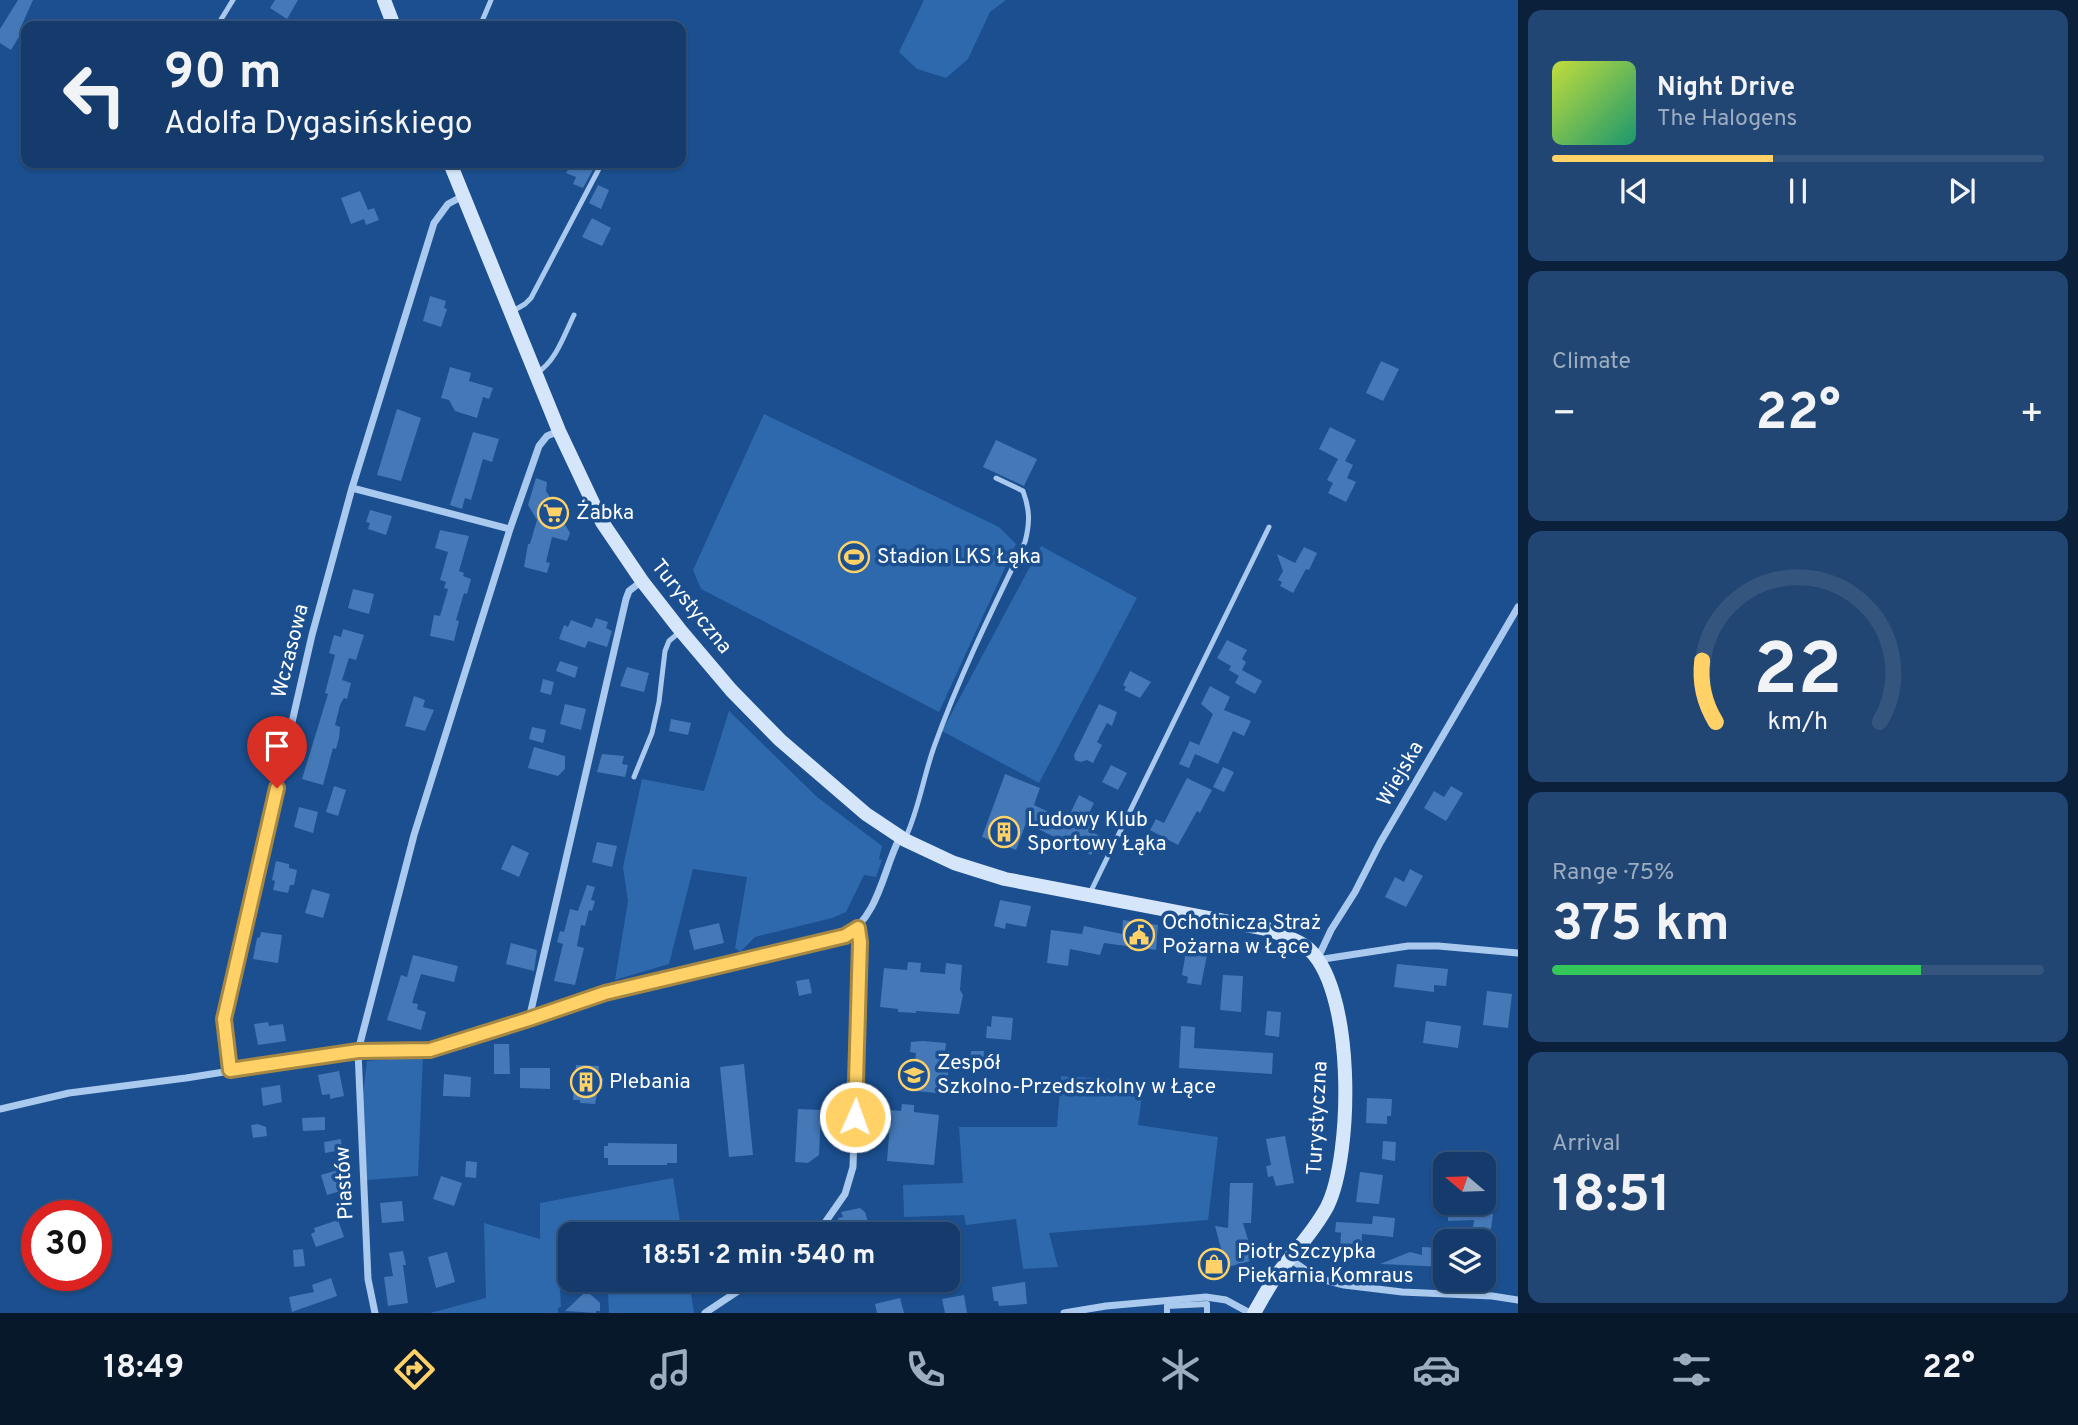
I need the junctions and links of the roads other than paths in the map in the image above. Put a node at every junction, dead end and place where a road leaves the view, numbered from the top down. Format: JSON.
{"nodes":[{"id":1,"x":233,"y":0,"type":"edge"},
{"id":2,"x":384,"y":0,"type":"edge"},
{"id":3,"x":491,"y":0,"type":"edge"},
{"id":4,"x":219,"y":21,"type":"edge"},
{"id":5,"x":392,"y":21,"type":"edge"},
{"id":6,"x":482,"y":21,"type":"edge"},
{"id":7,"x":452,"y":168,"type":"edge"},
{"id":8,"x":599,"y":168,"type":"edge"},
{"id":9,"x":463,"y":196,"type":"junction"},
{"id":10,"x":510,"y":312,"type":"junction"},
{"id":11,"x":574,"y":315,"type":"dead end"},
{"id":12,"x":535,"y":373,"type":"junction"},
{"id":13,"x":559,"y":431,"type":"junction"},
{"id":14,"x":996,"y":478,"type":"dead end"},
{"id":15,"x":352,"y":488,"type":"junction"},
{"id":16,"x":1269,"y":527,"type":"dead end"},
{"id":17,"x":510,"y":529,"type":"junction"},
{"id":18,"x":642,"y":581,"type":"junction"},
{"id":19,"x":1518,"y":607,"type":"edge"},
{"id":20,"x":681,"y":631,"type":"junction"},
{"id":21,"x":634,"y":777,"type":"dead end"},
{"id":22,"x":902,"y":838,"type":"junction"},
{"id":23,"x":1088,"y":895,"type":"junction"},
{"id":24,"x":858,"y":928,"type":"junction"},
{"id":25,"x":1518,"y":953,"type":"edge"},
{"id":26,"x":1317,"y":960,"type":"junction"},
{"id":27,"x":529,"y":1019,"type":"junction"},
{"id":28,"x":358,"y":1051,"type":"junction"},
{"id":29,"x":230,"y":1070,"type":"junction"},
{"id":30,"x":0,"y":1109,"type":"edge"},
{"id":31,"x":825,"y":1222,"type":"edge"},
{"id":32,"x":1290,"y":1259,"type":"junction"},
{"id":33,"x":736,"y":1292,"type":"edge"},
{"id":34,"x":1518,"y":1300,"type":"edge"},
{"id":35,"x":375,"y":1313,"type":"edge"},
{"id":36,"x":705,"y":1313,"type":"edge"},
{"id":37,"x":1065,"y":1313,"type":"edge"},
{"id":38,"x":1167,"y":1313,"type":"edge"},
{"id":39,"x":1207,"y":1313,"type":"edge"},
{"id":40,"x":1252,"y":1313,"type":"edge"}],
"edges":[{"from":1,"to":4,"type":"lane"},
{"from":2,"to":5,"type":"main road"},
{"from":3,"to":6,"type":"lane"},
{"from":7,"to":9,"type":"main road","name":"Turystyczna"},
{"from":8,"to":10,"type":"lane"},
{"from":9,"to":10,"type":"main road","name":"Turystyczna"},
{"from":9,"to":15,"type":"street","name":"Wczasowa"},
{"from":10,"to":12,"type":"main road","name":"Turystyczna"},
{"from":11,"to":12,"type":"lane"},
{"from":12,"to":13,"type":"main road","name":"Turystyczna"},
{"from":13,"to":17,"type":"street"},
{"from":13,"to":18,"type":"main road","name":"Turystyczna"},
{"from":14,"to":22,"type":"lane"},
{"from":15,"to":17,"type":"street"},
{"from":15,"to":29,"type":"street","name":"Wczasowa"},
{"from":16,"to":23,"type":"lane"},
{"from":17,"to":28,"type":"street"},
{"from":18,"to":20,"type":"main road","name":"Turystyczna"},
{"from":18,"to":27,"type":"street"},
{"from":19,"to":26,"type":"street","name":"Wiejska"},
{"from":20,"to":21,"type":"lane"},
{"from":20,"to":22,"type":"main road","name":"Turystyczna"},
{"from":22,"to":23,"type":"main road","name":"Turystyczna"},
{"from":22,"to":24,"type":"street"},
{"from":23,"to":26,"type":"main road","name":"Turystyczna"},
{"from":24,"to":27,"type":"street"},
{"from":24,"to":31,"type":"street"},
{"from":25,"to":26,"type":"street"},
{"from":26,"to":32,"type":"main road","name":"Turystyczna"},
{"from":27,"to":28,"type":"street"},
{"from":28,"to":29,"type":"street"},
{"from":28,"to":35,"type":"street","name":"Piastów"},
{"from":29,"to":30,"type":"street"},
{"from":32,"to":34,"type":"street"},
{"from":32,"to":40,"type":"main road","name":"Turystyczna"},
{"from":33,"to":36,"type":"street"},
{"from":37,"to":40,"type":"street"},
{"from":38,"to":39,"type":"street"}]}
